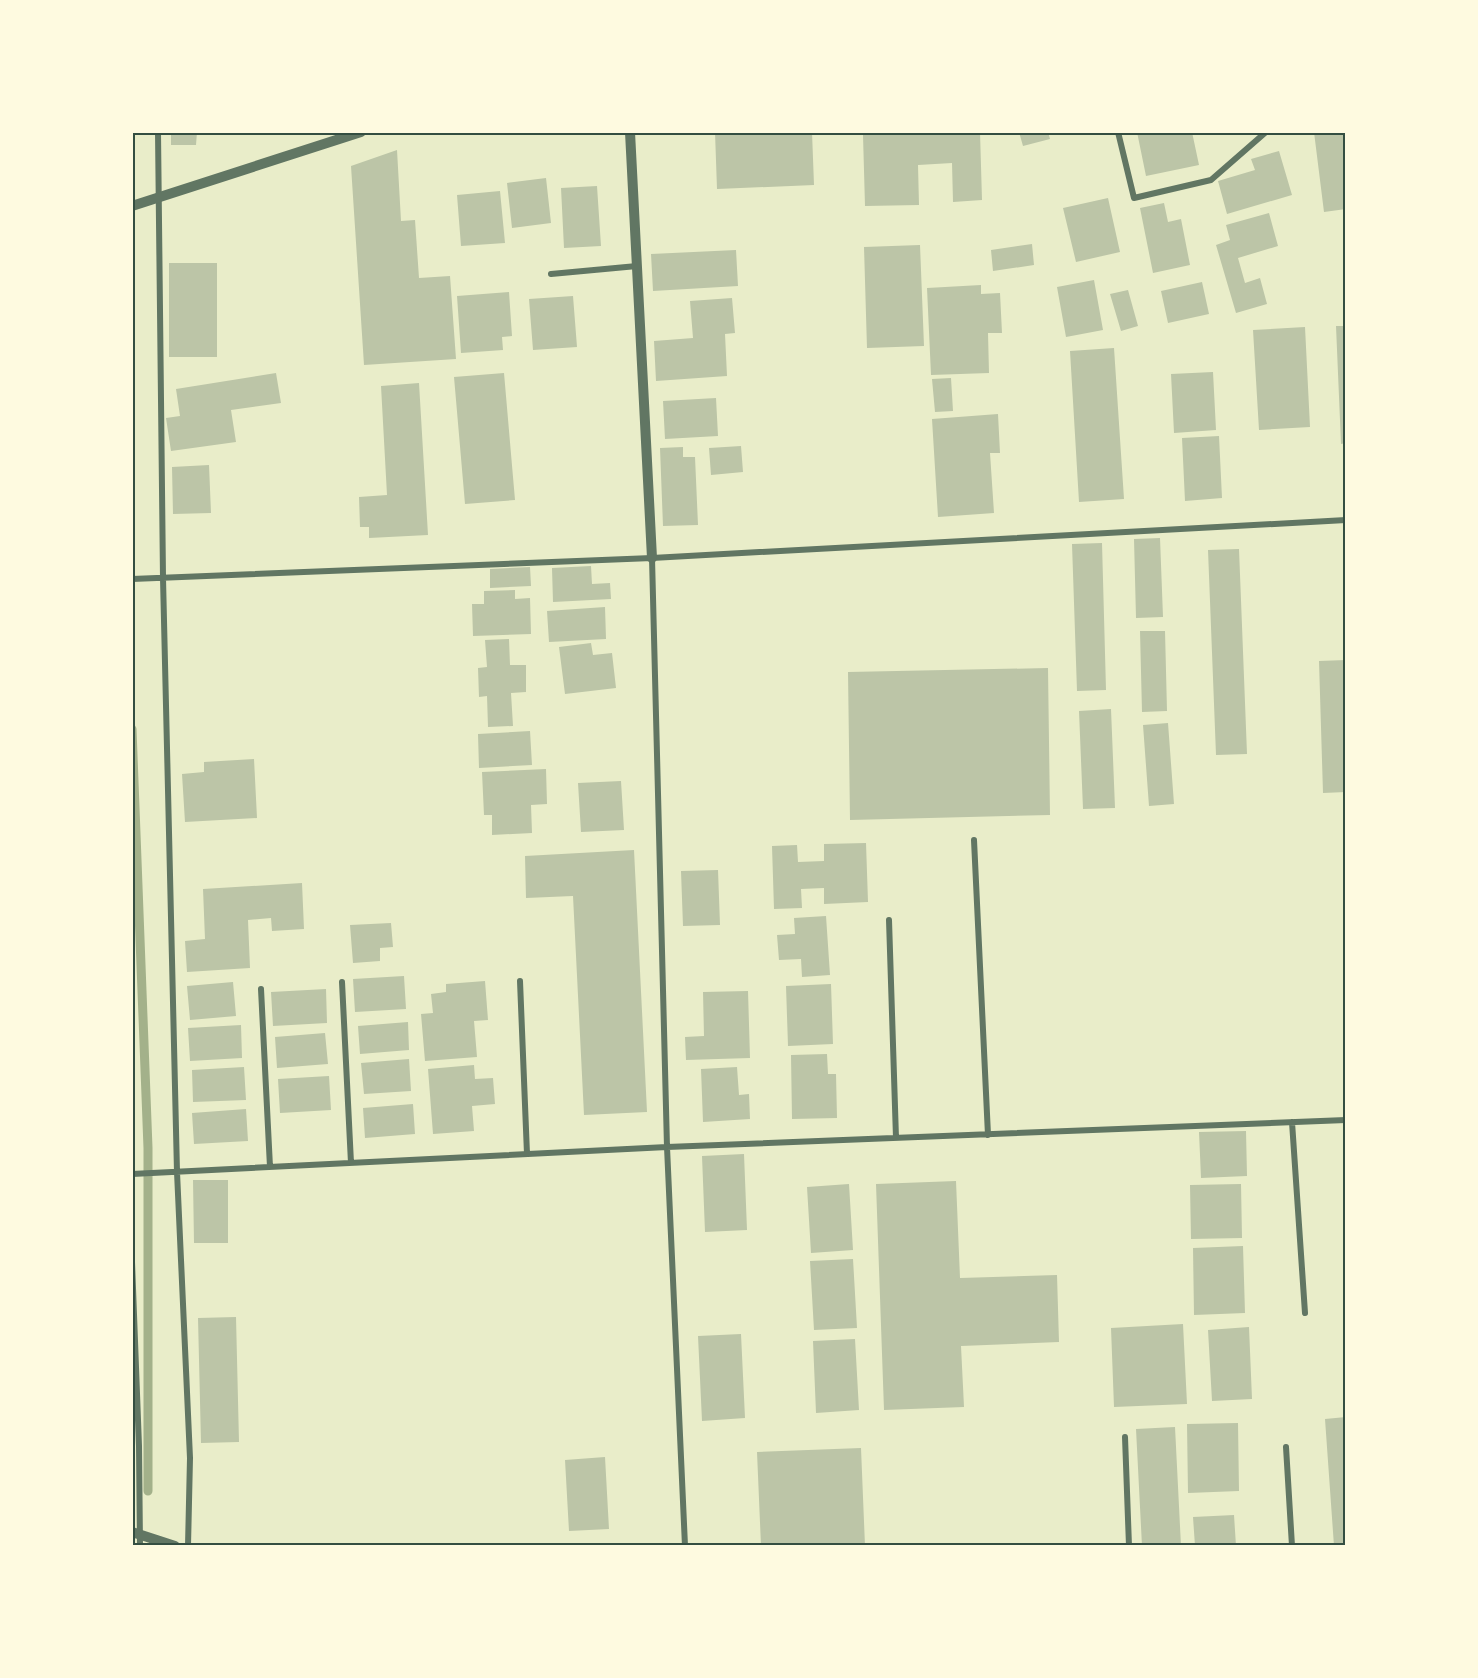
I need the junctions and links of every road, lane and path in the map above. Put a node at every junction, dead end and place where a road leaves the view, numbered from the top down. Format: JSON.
{"nodes":[{"id":1,"x":158,"y":132,"type":"edge"},
{"id":2,"x":361,"y":132,"type":"edge"},
{"id":3,"x":630,"y":132,"type":"edge"},
{"id":4,"x":1118,"y":132,"type":"edge"},
{"id":5,"x":1266,"y":132,"type":"edge"},
{"id":6,"x":158,"y":198,"type":"junction"},
{"id":7,"x":132,"y":207,"type":"edge"},
{"id":8,"x":637,"y":266,"type":"junction"},
{"id":9,"x":551,"y":274,"type":"dead end"},
{"id":10,"x":1346,"y":520,"type":"edge"},
{"id":11,"x":652,"y":558,"type":"junction"},
{"id":12,"x":163,"y":578,"type":"junction"},
{"id":13,"x":132,"y":579,"type":"edge"},
{"id":14,"x":975,"y":840,"type":"dead end"},
{"id":15,"x":890,"y":920,"type":"dead end"},
{"id":16,"x":520,"y":981,"type":"dead end"},
{"id":17,"x":342,"y":982,"type":"dead end"},
{"id":18,"x":261,"y":989,"type":"dead end"},
{"id":19,"x":1346,"y":1120,"type":"edge"},
{"id":20,"x":1292,"y":1122,"type":"junction"},
{"id":21,"x":988,"y":1135,"type":"junction"},
{"id":22,"x":896,"y":1138,"type":"junction"},
{"id":23,"x":668,"y":1147,"type":"junction"},
{"id":24,"x":527,"y":1155,"type":"junction"},
{"id":25,"x":351,"y":1163,"type":"junction"},
{"id":26,"x":270,"y":1167,"type":"junction"},
{"id":27,"x":177,"y":1172,"type":"junction"},
{"id":28,"x":132,"y":1174,"type":"edge"},
{"id":29,"x":132,"y":1262,"type":"edge"},
{"id":30,"x":1305,"y":1313,"type":"dead end"},
{"id":31,"x":1125,"y":1437,"type":"dead end"},
{"id":32,"x":1286,"y":1447,"type":"dead end"},
{"id":33,"x":138,"y":1538,"type":"edge"},
{"id":34,"x":175,"y":1546,"type":"edge"},
{"id":35,"x":188,"y":1546,"type":"edge"},
{"id":36,"x":685,"y":1546,"type":"edge"},
{"id":37,"x":1129,"y":1546,"type":"edge"},
{"id":38,"x":1292,"y":1546,"type":"edge"}],
"edges":[{"from":1,"to":6,"type":"street"},
{"from":2,"to":6,"type":"street"},
{"from":3,"to":8,"type":"street"},
{"from":4,"to":5,"type":"street"},
{"from":6,"to":7,"type":"street"},
{"from":6,"to":12,"type":"street"},
{"from":8,"to":9,"type":"street"},
{"from":8,"to":11,"type":"street"},
{"from":10,"to":11,"type":"street"},
{"from":11,"to":12,"type":"street"},
{"from":11,"to":23,"type":"street"},
{"from":12,"to":13,"type":"street"},
{"from":12,"to":27,"type":"street"},
{"from":14,"to":21,"type":"street"},
{"from":15,"to":22,"type":"street"},
{"from":16,"to":24,"type":"street"},
{"from":17,"to":25,"type":"street"},
{"from":18,"to":26,"type":"street"},
{"from":19,"to":20,"type":"street"},
{"from":20,"to":21,"type":"street"},
{"from":20,"to":30,"type":"street"},
{"from":21,"to":22,"type":"street"},
{"from":22,"to":23,"type":"street"},
{"from":23,"to":24,"type":"street"},
{"from":23,"to":36,"type":"street"},
{"from":24,"to":25,"type":"street"},
{"from":25,"to":26,"type":"street"},
{"from":26,"to":27,"type":"street"},
{"from":27,"to":28,"type":"street"},
{"from":27,"to":35,"type":"street"},
{"from":29,"to":33,"type":"street"},
{"from":31,"to":37,"type":"street"},
{"from":32,"to":38,"type":"street"},
{"from":33,"to":34,"type":"street"}]}
